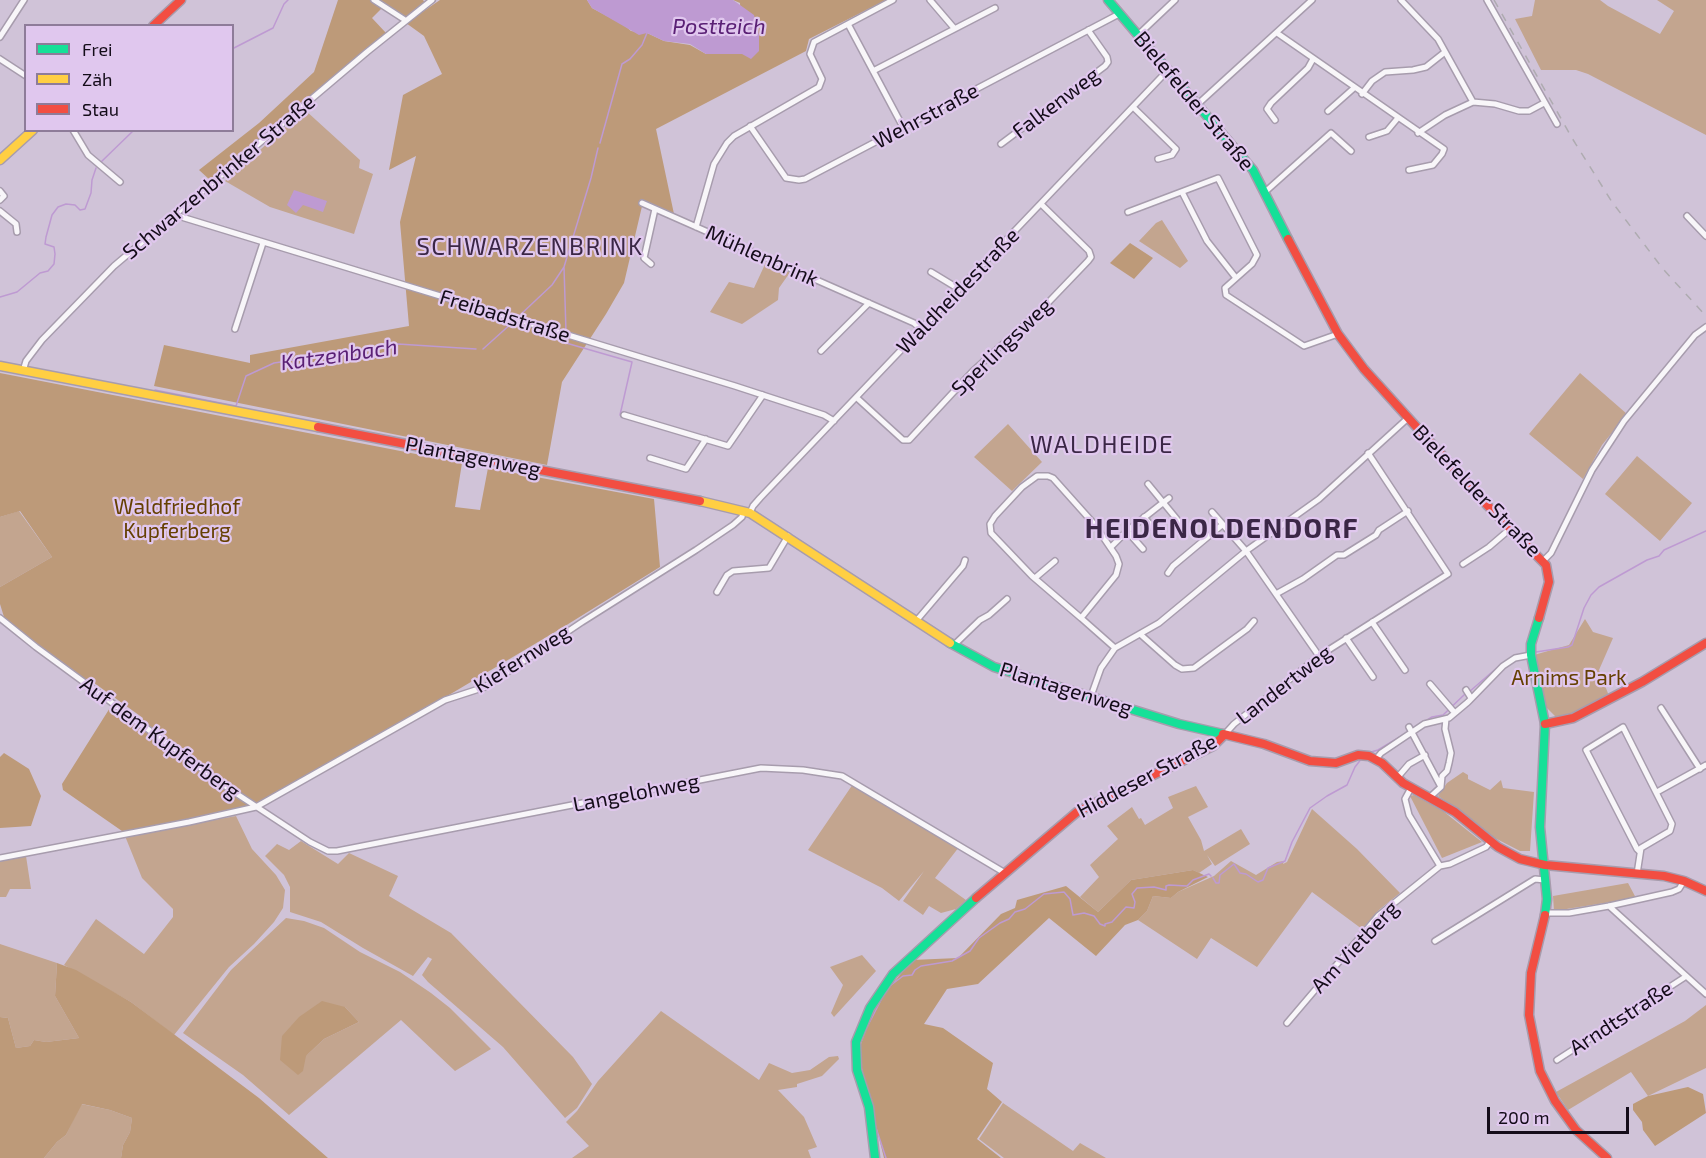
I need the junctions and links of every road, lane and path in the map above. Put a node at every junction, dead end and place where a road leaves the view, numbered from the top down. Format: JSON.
{"nodes":[{"id":1,"x":24,"y":0,"type":"edge"},
{"id":2,"x":181,"y":0,"type":"edge"},
{"id":3,"x":374,"y":0,"type":"edge"},
{"id":4,"x":432,"y":0,"type":"edge"},
{"id":5,"x":892,"y":0,"type":"edge"},
{"id":6,"x":930,"y":0,"type":"edge"},
{"id":7,"x":1108,"y":0,"type":"edge"},
{"id":8,"x":1175,"y":0,"type":"edge"},
{"id":9,"x":1312,"y":0,"type":"edge"},
{"id":10,"x":1401,"y":0,"type":"edge"},
{"id":11,"x":1487,"y":0,"type":"edge"},
{"id":12,"x":995,"y":8,"type":"dead end"},
{"id":13,"x":1119,"y":14,"type":"junction"},
{"id":14,"x":405,"y":20,"type":"junction"},
{"id":15,"x":155,"y":24,"type":"edge"},
{"id":16,"x":848,"y":24,"type":"junction"},
{"id":17,"x":954,"y":28,"type":"junction"},
{"id":18,"x":1088,"y":30,"type":"junction"},
{"id":19,"x":1277,"y":33,"type":"junction"},
{"id":20,"x":1138,"y":35,"type":"junction"},
{"id":21,"x":0,"y":37,"type":"edge"},
{"id":22,"x":1445,"y":52,"type":"junction"},
{"id":23,"x":0,"y":59,"type":"edge"},
{"id":24,"x":1313,"y":59,"type":"junction"},
{"id":25,"x":1169,"y":69,"type":"junction"},
{"id":26,"x":873,"y":71,"type":"junction"},
{"id":27,"x":24,"y":75,"type":"edge"},
{"id":28,"x":1354,"y":88,"type":"junction"},
{"id":29,"x":1362,"y":94,"type":"junction"},
{"id":30,"x":1473,"y":102,"type":"junction"},
{"id":31,"x":1544,"y":103,"type":"junction"},
{"id":32,"x":1198,"y":104,"type":"junction"},
{"id":33,"x":1133,"y":107,"type":"junction"},
{"id":34,"x":1328,"y":111,"type":"dead end"},
{"id":35,"x":1397,"y":119,"type":"junction"},
{"id":36,"x":1275,"y":120,"type":"dead end"},
{"id":37,"x":1557,"y":124,"type":"dead end"},
{"id":38,"x":750,"y":126,"type":"junction"},
{"id":39,"x":903,"y":127,"type":"junction"},
{"id":40,"x":31,"y":132,"type":"edge"},
{"id":41,"x":74,"y":132,"type":"edge"},
{"id":42,"x":1419,"y":133,"type":"junction"},
{"id":43,"x":1369,"y":137,"type":"dead end"},
{"id":44,"x":1001,"y":144,"type":"dead end"},
{"id":45,"x":1351,"y":151,"type":"dead end"},
{"id":46,"x":1158,"y":159,"type":"dead end"},
{"id":47,"x":0,"y":160,"type":"edge"},
{"id":48,"x":1409,"y":170,"type":"dead end"},
{"id":49,"x":120,"y":182,"type":"dead end"},
{"id":50,"x":0,"y":190,"type":"edge"},
{"id":51,"x":1182,"y":192,"type":"junction"},
{"id":52,"x":1265,"y":192,"type":"junction"},
{"id":53,"x":0,"y":200,"type":"edge"},
{"id":54,"x":642,"y":203,"type":"dead end"},
{"id":55,"x":1041,"y":204,"type":"junction"},
{"id":56,"x":655,"y":209,"type":"junction"},
{"id":57,"x":0,"y":211,"type":"edge"},
{"id":58,"x":1128,"y":212,"type":"dead end"},
{"id":59,"x":175,"y":216,"type":"junction"},
{"id":60,"x":1687,"y":216,"type":"dead end"},
{"id":61,"x":696,"y":227,"type":"junction"},
{"id":62,"x":17,"y":232,"type":"dead end"},
{"id":63,"x":1706,"y":236,"type":"edge"},
{"id":64,"x":263,"y":243,"type":"junction"},
{"id":65,"x":651,"y":264,"type":"dead end"},
{"id":66,"x":931,"y":272,"type":"dead end"},
{"id":67,"x":1236,"y":278,"type":"junction"},
{"id":68,"x":958,"y":289,"type":"junction"},
{"id":69,"x":868,"y":303,"type":"junction"},
{"id":70,"x":1706,"y":327,"type":"edge"},
{"id":71,"x":235,"y":329,"type":"dead end"},
{"id":72,"x":921,"y":329,"type":"junction"},
{"id":73,"x":1338,"y":334,"type":"junction"},
{"id":74,"x":821,"y":351,"type":"dead end"},
{"id":75,"x":0,"y":366,"type":"edge"},
{"id":76,"x":23,"y":371,"type":"junction"},
{"id":77,"x":763,"y":395,"type":"junction"},
{"id":78,"x":857,"y":398,"type":"junction"},
{"id":79,"x":624,"y":415,"type":"dead end"},
{"id":80,"x":1408,"y":418,"type":"junction"},
{"id":81,"x":834,"y":421,"type":"junction"},
{"id":82,"x":706,"y":439,"type":"junction"},
{"id":83,"x":1368,"y":453,"type":"junction"},
{"id":84,"x":650,"y":458,"type":"dead end"},
{"id":85,"x":1148,"y":484,"type":"dead end"},
{"id":86,"x":1169,"y":498,"type":"dead end"},
{"id":87,"x":1163,"y":503,"type":"junction"},
{"id":88,"x":1408,"y":511,"type":"junction"},
{"id":89,"x":747,"y":512,"type":"junction"},
{"id":90,"x":1212,"y":512,"type":"dead end"},
{"id":91,"x":1144,"y":517,"type":"junction"},
{"id":92,"x":1180,"y":523,"type":"dead end"},
{"id":93,"x":1222,"y":525,"type":"junction"},
{"id":94,"x":1510,"y":529,"type":"junction"},
{"id":95,"x":1127,"y":531,"type":"junction"},
{"id":96,"x":788,"y":536,"type":"junction"},
{"id":97,"x":1160,"y":536,"type":"dead end"},
{"id":98,"x":1111,"y":547,"type":"junction"},
{"id":99,"x":1143,"y":549,"type":"dead end"},
{"id":100,"x":1246,"y":551,"type":"junction"},
{"id":101,"x":965,"y":560,"type":"dead end"},
{"id":102,"x":1054,"y":561,"type":"dead end"},
{"id":103,"x":1543,"y":561,"type":"junction"},
{"id":104,"x":1463,"y":564,"type":"dead end"},
{"id":105,"x":1168,"y":573,"type":"dead end"},
{"id":106,"x":1035,"y":578,"type":"junction"},
{"id":107,"x":717,"y":592,"type":"dead end"},
{"id":108,"x":1276,"y":594,"type":"junction"},
{"id":109,"x":1007,"y":599,"type":"dead end"},
{"id":110,"x":0,"y":618,"type":"edge"},
{"id":111,"x":1081,"y":618,"type":"junction"},
{"id":112,"x":917,"y":620,"type":"junction"},
{"id":113,"x":1254,"y":621,"type":"dead end"},
{"id":114,"x":1372,"y":622,"type":"junction"},
{"id":115,"x":1140,"y":634,"type":"junction"},
{"id":116,"x":1346,"y":638,"type":"junction"},
{"id":117,"x":1706,"y":643,"type":"edge"},
{"id":118,"x":954,"y":645,"type":"junction"},
{"id":119,"x":1115,"y":648,"type":"junction"},
{"id":120,"x":1531,"y":654,"type":"junction"},
{"id":121,"x":1319,"y":656,"type":"junction"},
{"id":122,"x":1405,"y":670,"type":"dead end"},
{"id":123,"x":1373,"y":677,"type":"dead end"},
{"id":124,"x":1430,"y":684,"type":"dead end"},
{"id":125,"x":1091,"y":696,"type":"junction"},
{"id":126,"x":1661,"y":708,"type":"dead end"},
{"id":127,"x":1452,"y":709,"type":"junction"},
{"id":128,"x":1446,"y":719,"type":"junction"},
{"id":129,"x":1545,"y":724,"type":"junction"},
{"id":130,"x":1411,"y":730,"type":"junction"},
{"id":131,"x":1224,"y":735,"type":"junction"},
{"id":132,"x":1425,"y":755,"type":"junction"},
{"id":133,"x":1369,"y":756,"type":"junction"},
{"id":134,"x":1703,"y":767,"type":"edge"},
{"id":135,"x":1397,"y":778,"type":"junction"},
{"id":136,"x":1441,"y":787,"type":"junction"},
{"id":137,"x":1411,"y":788,"type":"junction"},
{"id":138,"x":1657,"y":792,"type":"junction"},
{"id":139,"x":1430,"y":798,"type":"junction"},
{"id":140,"x":256,"y":807,"type":"junction"},
{"id":141,"x":1490,"y":842,"type":"junction"},
{"id":142,"x":1640,"y":851,"type":"junction"},
{"id":143,"x":0,"y":858,"type":"edge"},
{"id":144,"x":1545,"y":865,"type":"junction"},
{"id":145,"x":1440,"y":866,"type":"junction"},
{"id":146,"x":1005,"y":873,"type":"junction"},
{"id":147,"x":1637,"y":874,"type":"junction"},
{"id":148,"x":1545,"y":880,"type":"junction"},
{"id":149,"x":1684,"y":881,"type":"junction"},
{"id":150,"x":1704,"y":888,"type":"edge"},
{"id":151,"x":1609,"y":906,"type":"junction"},
{"id":152,"x":1546,"y":913,"type":"junction"},
{"id":153,"x":1435,"y":941,"type":"dead end"},
{"id":154,"x":1686,"y":977,"type":"junction"},
{"id":155,"x":1706,"y":994,"type":"edge"},
{"id":156,"x":1287,"y":1023,"type":"dead end"},
{"id":157,"x":1557,"y":1060,"type":"dead end"},
{"id":158,"x":875,"y":1158,"type":"edge"},
{"id":159,"x":1607,"y":1158,"type":"edge"}],
"edges":[{"from":1,"to":21,"type":"street"},
{"from":2,"to":15,"type":"main road"},
{"from":3,"to":14,"type":"street"},
{"from":4,"to":14,"type":"street","name":"Schwarzenbrinker Straße"},
{"from":5,"to":16,"type":"street"},
{"from":6,"to":17,"type":"street"},
{"from":7,"to":13,"type":"main road","name":"Bielefelder Straße"},
{"from":8,"to":20,"type":"street"},
{"from":9,"to":19,"type":"street"},
{"from":10,"to":22,"type":"street"},
{"from":11,"to":31,"type":"street"},
{"from":12,"to":17,"type":"street"},
{"from":13,"to":18,"type":"street","name":"Wehrstraße"},
{"from":13,"to":20,"type":"main road","name":"Bielefelder Straße"},
{"from":14,"to":59,"type":"street","name":"Schwarzenbrinker Straße"},
{"from":16,"to":26,"type":"street"},
{"from":16,"to":38,"type":"street"},
{"from":17,"to":26,"type":"street"},
{"from":18,"to":39,"type":"street","name":"Wehrstraße"},
{"from":18,"to":44,"type":"street","name":"Falkenweg"},
{"from":19,"to":24,"type":"street"},
{"from":19,"to":32,"type":"street"},
{"from":20,"to":25,"type":"main road","name":"Bielefelder Straße"},
{"from":22,"to":29,"type":"street"},
{"from":22,"to":30,"type":"street"},
{"from":23,"to":27,"type":"street"},
{"from":24,"to":28,"type":"street"},
{"from":24,"to":36,"type":"street"},
{"from":25,"to":32,"type":"main road","name":"Bielefelder Straße"},
{"from":25,"to":33,"type":"street","name":"Waldheidestraße"},
{"from":26,"to":39,"type":"street"},
{"from":28,"to":29,"type":"street"},
{"from":28,"to":34,"type":"street"},
{"from":29,"to":35,"type":"street"},
{"from":30,"to":31,"type":"street"},
{"from":30,"to":42,"type":"street"},
{"from":31,"to":37,"type":"street"},
{"from":32,"to":52,"type":"main road","name":"Bielefelder Straße"},
{"from":33,"to":46,"type":"street"},
{"from":33,"to":55,"type":"street","name":"Waldheidestraße"},
{"from":35,"to":42,"type":"street"},
{"from":35,"to":43,"type":"street"},
{"from":38,"to":39,"type":"street","name":"Wehrstraße"},
{"from":38,"to":61,"type":"street"},
{"from":40,"to":47,"type":"main road"},
{"from":41,"to":49,"type":"street"},
{"from":42,"to":48,"type":"street"},
{"from":45,"to":52,"type":"street"},
{"from":50,"to":53,"type":"street"},
{"from":51,"to":58,"type":"street"},
{"from":51,"to":67,"type":"street"},
{"from":51,"to":67,"type":"street"},
{"from":52,"to":73,"type":"main road","name":"Bielefelder Straße"},
{"from":54,"to":56,"type":"street","name":"Mühlenbrink"},
{"from":55,"to":68,"type":"street","name":"Waldheidestraße"},
{"from":55,"to":78,"type":"street","name":"Sperlingsweg"},
{"from":56,"to":61,"type":"street","name":"Mühlenbrink"},
{"from":56,"to":65,"type":"street"},
{"from":57,"to":62,"type":"street"},
{"from":59,"to":64,"type":"street","name":"Freibadstraße"},
{"from":59,"to":76,"type":"street","name":"Schwarzenbrinker Straße"},
{"from":60,"to":63,"type":"street"},
{"from":61,"to":69,"type":"street","name":"Mühlenbrink"},
{"from":64,"to":71,"type":"street"},
{"from":64,"to":77,"type":"street","name":"Freibadstraße"},
{"from":66,"to":68,"type":"street"},
{"from":67,"to":73,"type":"street"},
{"from":68,"to":72,"type":"street","name":"Waldheidestraße"},
{"from":69,"to":72,"type":"street","name":"Mühlenbrink"},
{"from":69,"to":74,"type":"street"},
{"from":70,"to":103,"type":"street"},
{"from":72,"to":78,"type":"street","name":"Waldheidestraße"},
{"from":73,"to":80,"type":"main road","name":"Bielefelder Straße"},
{"from":75,"to":76,"type":"main road","name":"Plantagenweg"},
{"from":76,"to":89,"type":"main road","name":"Plantagenweg"},
{"from":77,"to":81,"type":"street","name":"Freibadstraße"},
{"from":77,"to":82,"type":"street"},
{"from":78,"to":81,"type":"street","name":"Waldheidestraße"},
{"from":79,"to":82,"type":"street"},
{"from":80,"to":83,"type":"street"},
{"from":80,"to":94,"type":"main road","name":"Bielefelder Straße"},
{"from":81,"to":89,"type":"street","name":"Waldheidestraße"},
{"from":82,"to":84,"type":"street"},
{"from":83,"to":88,"type":"street"},
{"from":83,"to":100,"type":"street"},
{"from":85,"to":87,"type":"street"},
{"from":86,"to":87,"type":"street"},
{"from":87,"to":91,"type":"street"},
{"from":87,"to":92,"type":"street"},
{"from":88,"to":108,"type":"street"},
{"from":88,"to":114,"type":"street","name":"Landertweg"},
{"from":89,"to":96,"type":"main road","name":"Plantagenweg"},
{"from":89,"to":140,"type":"street","name":"Kiefernweg"},
{"from":90,"to":93,"type":"street"},
{"from":91,"to":95,"type":"street"},
{"from":91,"to":97,"type":"street"},
{"from":93,"to":100,"type":"street"},
{"from":93,"to":105,"type":"street"},
{"from":94,"to":103,"type":"main road","name":"Bielefelder Straße"},
{"from":94,"to":104,"type":"street"},
{"from":95,"to":98,"type":"street"},
{"from":95,"to":99,"type":"street"},
{"from":96,"to":107,"type":"street"},
{"from":96,"to":112,"type":"main road","name":"Plantagenweg"},
{"from":98,"to":106,"type":"street"},
{"from":98,"to":111,"type":"street"},
{"from":100,"to":108,"type":"street"},
{"from":100,"to":115,"type":"street"},
{"from":101,"to":112,"type":"street"},
{"from":102,"to":106,"type":"street"},
{"from":103,"to":120,"type":"main road","name":"Bielefelder Straße"},
{"from":106,"to":111,"type":"street"},
{"from":108,"to":121,"type":"street"},
{"from":109,"to":118,"type":"street"},
{"from":110,"to":140,"type":"street","name":"Auf dem Kupferberg"},
{"from":111,"to":119,"type":"street"},
{"from":112,"to":118,"type":"main road","name":"Plantagenweg"},
{"from":113,"to":115,"type":"street"},
{"from":114,"to":116,"type":"street","name":"Landertweg"},
{"from":114,"to":122,"type":"street"},
{"from":115,"to":119,"type":"street"},
{"from":116,"to":121,"type":"street","name":"Landertweg"},
{"from":116,"to":123,"type":"street","name":"Landertweg"},
{"from":117,"to":129,"type":"main road"},
{"from":118,"to":125,"type":"main road","name":"Plantagenweg"},
{"from":119,"to":125,"type":"street"},
{"from":120,"to":127,"type":"street"},
{"from":120,"to":129,"type":"main road","name":"Bielefelder Straße"},
{"from":121,"to":131,"type":"street","name":"Landertweg"},
{"from":124,"to":127,"type":"street"},
{"from":125,"to":131,"type":"main road","name":"Plantagenweg"},
{"from":126,"to":134,"type":"street"},
{"from":127,"to":128,"type":"street"},
{"from":128,"to":130,"type":"street"},
{"from":128,"to":136,"type":"street"},
{"from":129,"to":144,"type":"main road","name":"Bielefelder Straße"},
{"from":130,"to":132,"type":"street"},
{"from":130,"to":133,"type":"street"},
{"from":131,"to":133,"type":"main road","name":"Hiddeser Straße"},
{"from":131,"to":146,"type":"main road","name":"Hiddeser Straße"},
{"from":132,"to":135,"type":"street"},
{"from":132,"to":136,"type":"street"},
{"from":133,"to":135,"type":"main road"},
{"from":134,"to":138,"type":"street"},
{"from":135,"to":137,"type":"main road"},
{"from":136,"to":139,"type":"street"},
{"from":137,"to":139,"type":"main road"},
{"from":137,"to":145,"type":"street"},
{"from":138,"to":142,"type":"street"},
{"from":138,"to":142,"type":"street"},
{"from":139,"to":141,"type":"main road"},
{"from":140,"to":143,"type":"street","name":"Auf dem Kupferberg"},
{"from":140,"to":146,"type":"street","name":"Langelohweg"},
{"from":141,"to":144,"type":"main road"},
{"from":141,"to":145,"type":"street","name":"Am Vietberg"},
{"from":142,"to":147,"type":"street"},
{"from":144,"to":147,"type":"main road"},
{"from":144,"to":148,"type":"main road","name":"Bielefelder Straße"},
{"from":145,"to":156,"type":"street","name":"Am Vietberg"},
{"from":146,"to":158,"type":"main road","name":"Hiddeser Straße"},
{"from":147,"to":149,"type":"main road"},
{"from":148,"to":152,"type":"main road","name":"Bielefelder Straße"},
{"from":148,"to":153,"type":"street"},
{"from":149,"to":150,"type":"main road"},
{"from":149,"to":151,"type":"street"},
{"from":151,"to":152,"type":"street"},
{"from":151,"to":154,"type":"street"},
{"from":152,"to":159,"type":"main road","name":"Bielefelder Straße"},
{"from":154,"to":155,"type":"street"},
{"from":154,"to":157,"type":"street","name":"Arndtstraße"}]}
